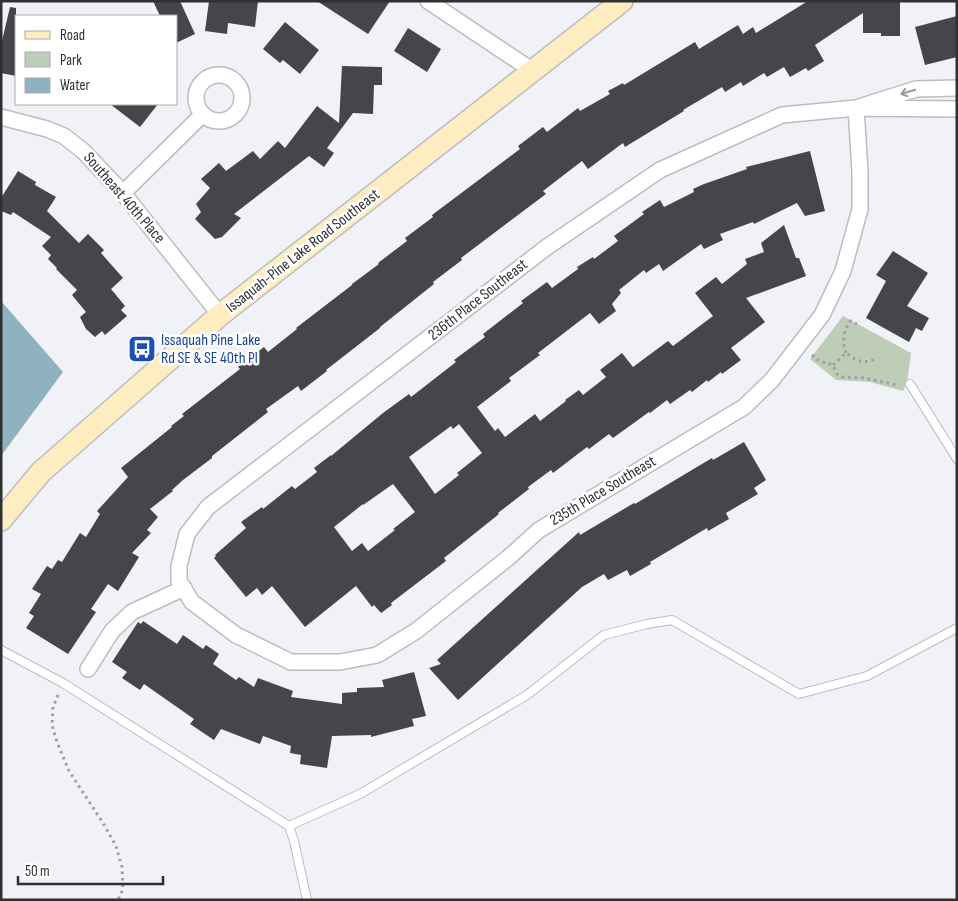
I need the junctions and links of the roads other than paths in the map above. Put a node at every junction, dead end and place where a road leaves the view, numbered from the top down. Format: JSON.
{"nodes":[{"id":1,"x":428,"y":1,"type":"edge"},
{"id":2,"x":622,"y":1,"type":"edge"},
{"id":3,"x":533,"y":71,"type":"junction"},
{"id":4,"x":957,"y":88,"type":"edge"},
{"id":5,"x":856,"y":108,"type":"junction"},
{"id":6,"x":957,"y":110,"type":"edge"},
{"id":7,"x":203,"y":114,"type":"dead end"},
{"id":8,"x":1,"y":118,"type":"edge"},
{"id":9,"x":123,"y":193,"type":"junction"},
{"id":10,"x":220,"y":315,"type":"junction"},
{"id":11,"x":911,"y":386,"type":"road end"},
{"id":12,"x":957,"y":459,"type":"edge"},
{"id":13,"x":1,"y":520,"type":"edge"},
{"id":14,"x":184,"y":588,"type":"junction"},
{"id":15,"x":957,"y":628,"type":"edge"},
{"id":16,"x":1,"y":650,"type":"edge"},
{"id":17,"x":88,"y":669,"type":"dead end"},
{"id":18,"x":289,"y":826,"type":"junction"},
{"id":19,"x":307,"y":900,"type":"edge"}],
"edges":[{"from":1,"to":3,"type":"street"},
{"from":2,"to":3,"type":"main road","name":"Issaquah-Pine Lake Road Southeast"},
{"from":3,"to":10,"type":"main road","name":"Issaquah-Pine Lake Road Southeast"},
{"from":4,"to":5,"type":"street","name":"236th Place Southeast","one_way":true},
{"from":5,"to":6,"type":"street","name":"236th Place Southeast"},
{"from":5,"to":14,"type":"street","name":"236th Place Southeast"},
{"from":5,"to":14,"type":"street","name":"235th Place Southeast"},
{"from":7,"to":9,"type":"street"},
{"from":8,"to":9,"type":"street","name":"Southeast 40th Place"},
{"from":9,"to":10,"type":"street","name":"Southeast 40th Place"},
{"from":10,"to":13,"type":"main road","name":"Issaquah-Pine Lake Road Southeast"},
{"from":11,"to":12,"type":"lane"},
{"from":14,"to":17,"type":"street"},
{"from":15,"to":18,"type":"lane"},
{"from":16,"to":18,"type":"lane"},
{"from":18,"to":19,"type":"lane"}]}
